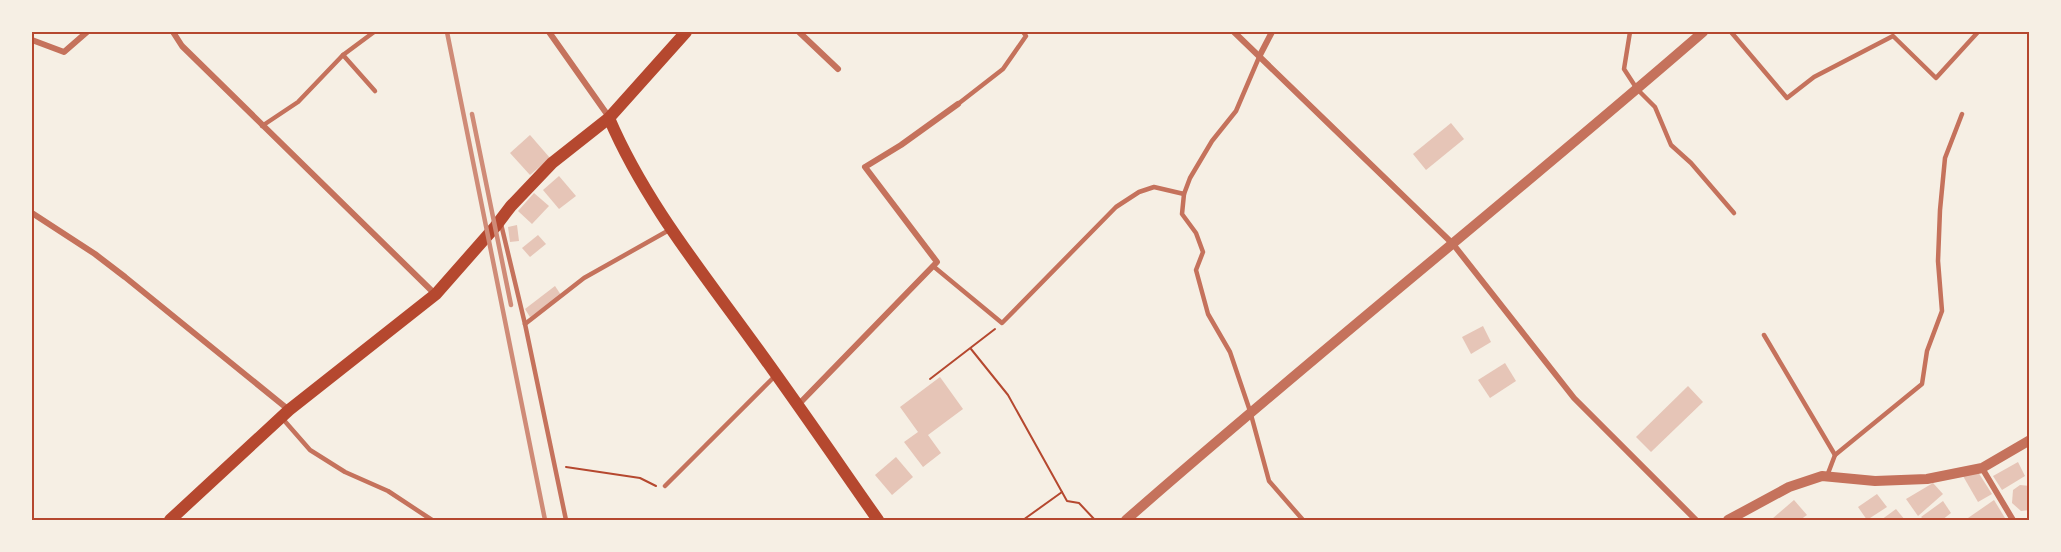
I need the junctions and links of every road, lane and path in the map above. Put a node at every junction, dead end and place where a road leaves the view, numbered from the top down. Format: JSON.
{"nodes":[{"id":1,"x":87,"y":32,"type":"edge"},
{"id":2,"x":173,"y":32,"type":"edge"},
{"id":3,"x":374,"y":32,"type":"edge"},
{"id":4,"x":549,"y":32,"type":"edge"},
{"id":5,"x":686,"y":32,"type":"edge"},
{"id":6,"x":799,"y":32,"type":"edge"},
{"id":7,"x":1023,"y":32,"type":"edge"},
{"id":8,"x":1234,"y":32,"type":"edge"},
{"id":9,"x":1272,"y":32,"type":"edge"},
{"id":10,"x":1630,"y":32,"type":"edge"},
{"id":11,"x":1703,"y":32,"type":"edge"},
{"id":12,"x":1731,"y":32,"type":"edge"},
{"id":13,"x":1978,"y":32,"type":"edge"},
{"id":14,"x":32,"y":40,"type":"edge"},
{"id":15,"x":1260,"y":55,"type":"junction"},
{"id":16,"x":343,"y":56,"type":"junction"},
{"id":17,"x":838,"y":69,"type":"dead end"},
{"id":18,"x":1637,"y":89,"type":"junction"},
{"id":19,"x":375,"y":91,"type":"dead end"},
{"id":20,"x":958,"y":104,"type":"joint"},
{"id":21,"x":1962,"y":114,"type":"dead end"},
{"id":22,"x":609,"y":118,"type":"junction"},
{"id":23,"x":262,"y":126,"type":"junction"},
{"id":24,"x":1184,"y":194,"type":"junction"},
{"id":25,"x":32,"y":213,"type":"edge"},
{"id":26,"x":1734,"y":213,"type":"dead end"},
{"id":27,"x":500,"y":220,"type":"junction"},
{"id":28,"x":671,"y":229,"type":"junction"},
{"id":29,"x":1453,"y":244,"type":"junction"},
{"id":30,"x":933,"y":266,"type":"junction"},
{"id":31,"x":436,"y":294,"type":"junction"},
{"id":32,"x":1002,"y":323,"type":"junction"},
{"id":33,"x":525,"y":324,"type":"junction"},
{"id":34,"x":1764,"y":335,"type":"dead end"},
{"id":35,"x":971,"y":349,"type":"junction"},
{"id":36,"x":776,"y":374,"type":"junction"},
{"id":37,"x":930,"y":379,"type":"dead end"},
{"id":38,"x":798,"y":406,"type":"junction"},
{"id":39,"x":1250,"y":411,"type":"junction"},
{"id":40,"x":286,"y":413,"type":"junction"},
{"id":41,"x":2030,"y":440,"type":"edge"},
{"id":42,"x":1835,"y":455,"type":"junction"},
{"id":43,"x":555,"y":464,"type":"junction"},
{"id":44,"x":1982,"y":468,"type":"junction"},
{"id":45,"x":1827,"y":476,"type":"junction"},
{"id":46,"x":665,"y":486,"type":"joint"},
{"id":47,"x":1062,"y":492,"type":"junction"},
{"id":48,"x":170,"y":520,"type":"edge"},
{"id":49,"x":432,"y":520,"type":"edge"},
{"id":50,"x":566,"y":520,"type":"edge"},
{"id":51,"x":878,"y":520,"type":"edge"},
{"id":52,"x":1023,"y":520,"type":"edge"},
{"id":53,"x":1095,"y":520,"type":"edge"},
{"id":54,"x":1126,"y":520,"type":"edge"},
{"id":55,"x":1303,"y":520,"type":"edge"},
{"id":56,"x":1696,"y":520,"type":"edge"},
{"id":57,"x":1728,"y":520,"type":"edge"},
{"id":58,"x":2013,"y":520,"type":"edge"}],
"edges":[{"from":1,"to":14,"type":"street"},
{"from":2,"to":23,"type":"street"},
{"from":3,"to":16,"type":"lane"},
{"from":4,"to":22,"type":"street"},
{"from":5,"to":22,"type":"main road"},
{"from":6,"to":17,"type":"street"},
{"from":7,"to":20,"type":"lane"},
{"from":8,"to":15,"type":"street"},
{"from":9,"to":15,"type":"street"},
{"from":10,"to":18,"type":"lane"},
{"from":11,"to":18,"type":"street"},
{"from":12,"to":13,"type":"lane"},
{"from":15,"to":24,"type":"lane"},
{"from":15,"to":29,"type":"street"},
{"from":16,"to":19,"type":"lane"},
{"from":16,"to":23,"type":"lane"},
{"from":18,"to":26,"type":"lane"},
{"from":18,"to":29,"type":"street"},
{"from":20,"to":30,"type":"street"},
{"from":21,"to":42,"type":"lane"},
{"from":22,"to":27,"type":"main road"},
{"from":22,"to":28,"type":"main road"},
{"from":23,"to":31,"type":"street"},
{"from":24,"to":32,"type":"lane"},
{"from":24,"to":39,"type":"lane"},
{"from":25,"to":40,"type":"street"},
{"from":27,"to":31,"type":"main road"},
{"from":27,"to":33,"type":"lane"},
{"from":28,"to":33,"type":"lane"},
{"from":28,"to":36,"type":"main road"},
{"from":29,"to":39,"type":"street"},
{"from":29,"to":56,"type":"street"},
{"from":30,"to":32,"type":"lane"},
{"from":30,"to":38,"type":"street"},
{"from":31,"to":40,"type":"main road"},
{"from":32,"to":35,"type":"path"},
{"from":33,"to":43,"type":"lane"},
{"from":34,"to":42,"type":"lane"},
{"from":35,"to":37,"type":"path"},
{"from":35,"to":47,"type":"path"},
{"from":36,"to":38,"type":"main road"},
{"from":36,"to":46,"type":"lane"},
{"from":38,"to":51,"type":"main road"},
{"from":39,"to":54,"type":"street"},
{"from":39,"to":55,"type":"lane"},
{"from":40,"to":48,"type":"main road"},
{"from":40,"to":49,"type":"lane"},
{"from":41,"to":44,"type":"street"},
{"from":42,"to":45,"type":"lane"},
{"from":43,"to":46,"type":"path"},
{"from":43,"to":50,"type":"lane"},
{"from":44,"to":45,"type":"street"},
{"from":44,"to":58,"type":"street"},
{"from":45,"to":57,"type":"street"},
{"from":47,"to":52,"type":"path"},
{"from":47,"to":53,"type":"path"}]}
